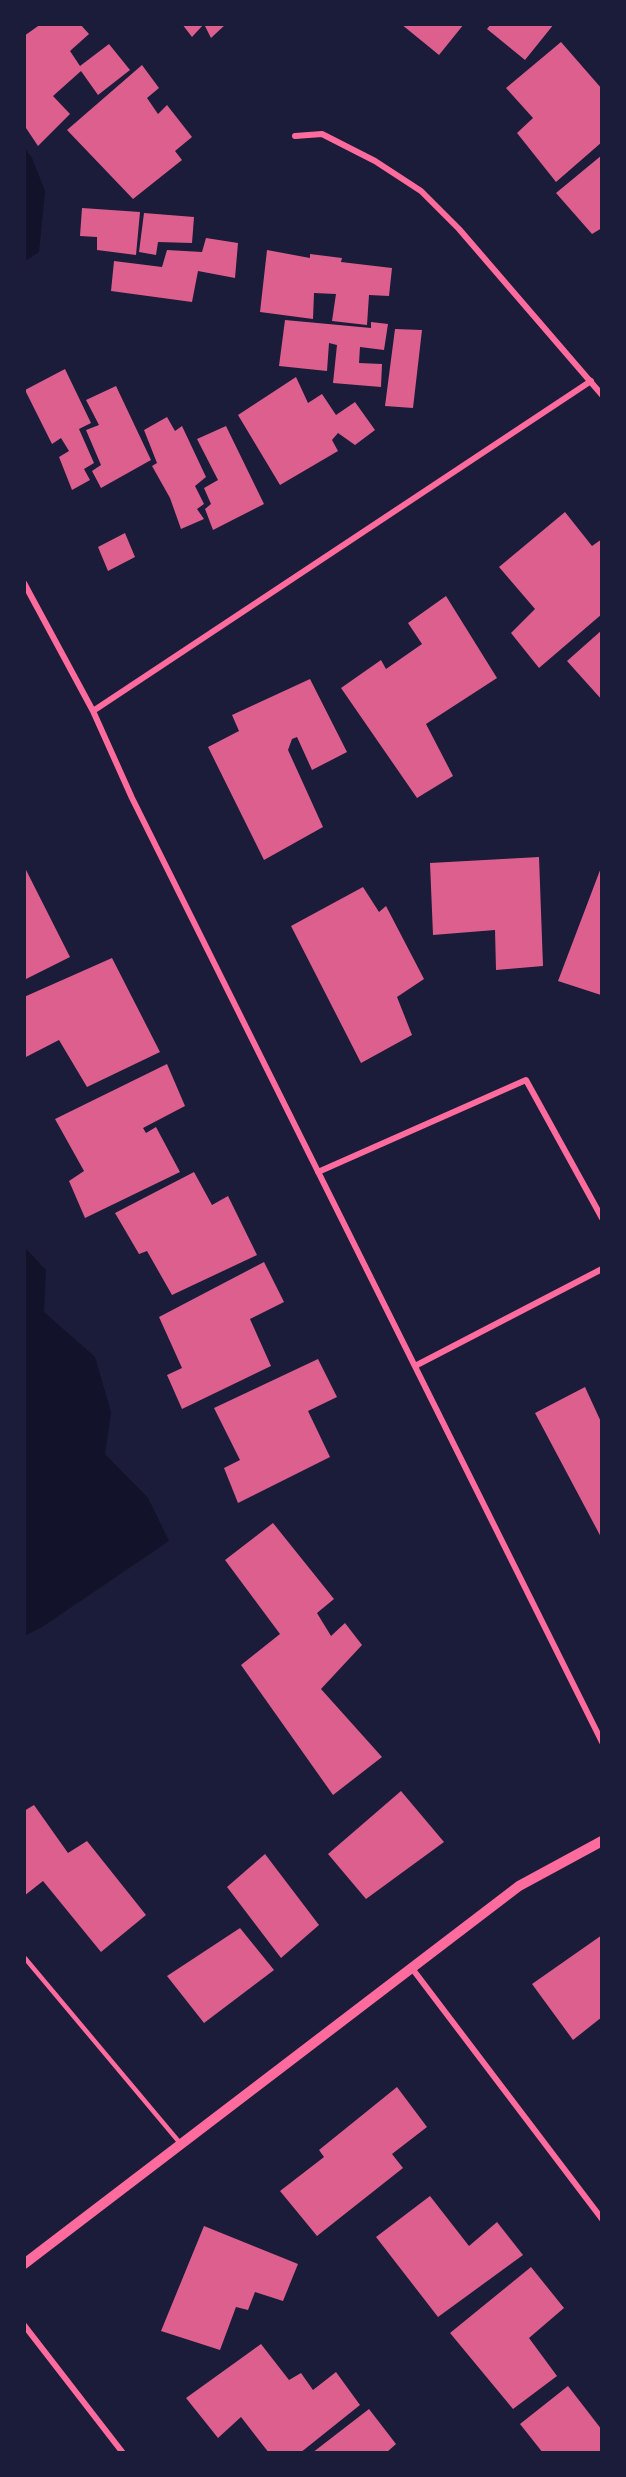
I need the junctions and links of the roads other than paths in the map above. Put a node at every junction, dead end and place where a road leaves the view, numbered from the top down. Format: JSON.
{"nodes":[{"id":1,"x":296,"y":136,"type":"dead end"},
{"id":2,"x":591,"y":381,"type":"junction"},
{"id":3,"x":602,"y":395,"type":"edge"},
{"id":4,"x":24,"y":583,"type":"edge"},
{"id":5,"x":93,"y":711,"type":"junction"},
{"id":6,"x":318,"y":1172,"type":"junction"},
{"id":7,"x":602,"y":1218,"type":"edge"},
{"id":8,"x":602,"y":1269,"type":"edge"},
{"id":9,"x":415,"y":1366,"type":"junction"},
{"id":10,"x":602,"y":1742,"type":"edge"},
{"id":11,"x":602,"y":1841,"type":"edge"},
{"id":12,"x":24,"y":1957,"type":"edge"},
{"id":13,"x":411,"y":1967,"type":"junction"},
{"id":14,"x":181,"y":2144,"type":"junction"},
{"id":15,"x":602,"y":2220,"type":"edge"},
{"id":16,"x":24,"y":2264,"type":"edge"},
{"id":17,"x":24,"y":2325,"type":"edge"},
{"id":18,"x":123,"y":2453,"type":"edge"}],
"edges":[{"from":1,"to":2,"type":"street"},
{"from":2,"to":3,"type":"street"},
{"from":2,"to":5,"type":"street"},
{"from":4,"to":5,"type":"street"},
{"from":5,"to":6,"type":"street"},
{"from":6,"to":7,"type":"street"},
{"from":6,"to":9,"type":"street"},
{"from":8,"to":9,"type":"street"},
{"from":9,"to":10,"type":"street"},
{"from":11,"to":13,"type":"street"},
{"from":12,"to":14,"type":"lane"},
{"from":13,"to":14,"type":"street"},
{"from":13,"to":15,"type":"street"},
{"from":14,"to":16,"type":"street"},
{"from":17,"to":18,"type":"street"}]}
